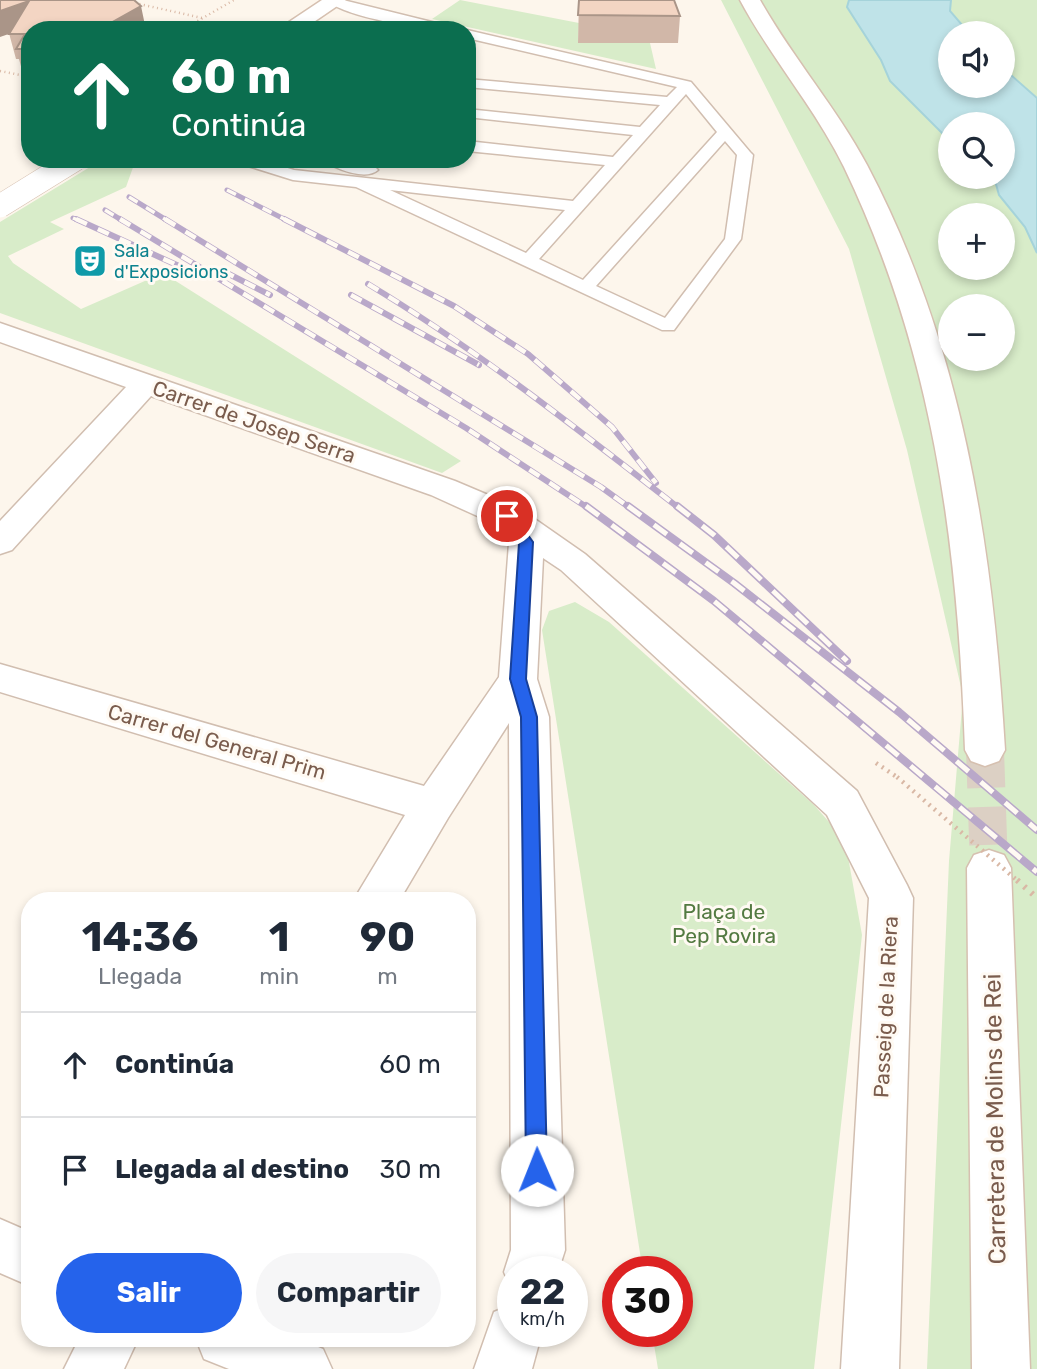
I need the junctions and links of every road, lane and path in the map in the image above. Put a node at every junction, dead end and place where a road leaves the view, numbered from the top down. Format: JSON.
{"nodes":[{"id":1,"x":234,"y":0,"type":"edge"},
{"id":2,"x":750,"y":0,"type":"edge"},
{"id":3,"x":332,"y":2,"type":"edge"},
{"id":4,"x":134,"y":3,"type":"edge"},
{"id":5,"x":202,"y":18,"type":"junction"},
{"id":6,"x":197,"y":21,"type":"edge"},
{"id":7,"x":301,"y":21,"type":"edge"},
{"id":8,"x":368,"y":21,"type":"edge"},
{"id":9,"x":408,"y":21,"type":"edge"},
{"id":10,"x":476,"y":36,"type":"edge"},
{"id":11,"x":0,"y":71,"type":"edge"},
{"id":12,"x":21,"y":75,"type":"edge"},
{"id":13,"x":476,"y":84,"type":"edge"},
{"id":14,"x":686,"y":85,"type":"junction"},
{"id":15,"x":671,"y":102,"type":"junction"},
{"id":16,"x":476,"y":114,"type":"edge"},
{"id":17,"x":644,"y":132,"type":"junction"},
{"id":18,"x":725,"y":132,"type":"junction"},
{"id":19,"x":476,"y":147,"type":"edge"},
{"id":20,"x":616,"y":162,"type":"junction"},
{"id":21,"x":61,"y":168,"type":"edge"},
{"id":22,"x":270,"y":168,"type":"edge"},
{"id":23,"x":358,"y":168,"type":"edge"},
{"id":24,"x":359,"y":182,"type":"junction"},
{"id":25,"x":588,"y":194,"type":"junction"},
{"id":26,"x":0,"y":206,"type":"edge"},
{"id":27,"x":577,"y":206,"type":"junction"},
{"id":28,"x":529,"y":260,"type":"junction"},
{"id":29,"x":586,"y":287,"type":"junction"},
{"id":30,"x":0,"y":332,"type":"edge"},
{"id":31,"x":145,"y":384,"type":"junction"},
{"id":32,"x":507,"y":516,"type":"junction"},
{"id":33,"x":0,"y":542,"type":"edge"},
{"id":34,"x":0,"y":678,"type":"edge"},
{"id":35,"x":518,"y":679,"type":"junction"},
{"id":36,"x":985,"y":750,"type":"tunnel mouth"},
{"id":37,"x":897,"y":777,"type":"dead end"},
{"id":38,"x":433,"y":806,"type":"junction"},
{"id":39,"x":989,"y":868,"type":"tunnel mouth"},
{"id":40,"x":380,"y":892,"type":"edge"},
{"id":41,"x":1037,"y":898,"type":"edge"},
{"id":42,"x":0,"y":1246,"type":"edge"},
{"id":43,"x":21,"y":1255,"type":"edge"},
{"id":44,"x":536,"y":1256,"type":"edge"},
{"id":45,"x":105,"y":1347,"type":"edge"},
{"id":46,"x":245,"y":1347,"type":"edge"},
{"id":47,"x":510,"y":1347,"type":"edge"},
{"id":48,"x":93,"y":1369,"type":"edge"},
{"id":49,"x":303,"y":1369,"type":"edge"},
{"id":50,"x":503,"y":1369,"type":"edge"},
{"id":51,"x":870,"y":1369,"type":"edge"},
{"id":52,"x":1001,"y":1369,"type":"edge"}],
"edges":[{"from":1,"to":5,"type":"path"},
{"from":2,"to":36,"type":"street"},
{"from":3,"to":7,"type":"street"},
{"from":3,"to":8,"type":"lane"},
{"from":3,"to":9,"type":"lane"},
{"from":4,"to":5,"type":"path"},
{"from":5,"to":6,"type":"path"},
{"from":10,"to":14,"type":"lane"},
{"from":11,"to":12,"type":"path"},
{"from":13,"to":15,"type":"lane"},
{"from":14,"to":15,"type":"lane"},
{"from":14,"to":18,"type":"lane"},
{"from":15,"to":17,"type":"lane"},
{"from":16,"to":17,"type":"lane"},
{"from":17,"to":20,"type":"lane"},
{"from":18,"to":29,"type":"lane"},
{"from":18,"to":29,"type":"lane"},
{"from":19,"to":20,"type":"lane"},
{"from":20,"to":25,"type":"lane"},
{"from":21,"to":26,"type":"street","bridge":true},
{"from":22,"to":24,"type":"lane"},
{"from":23,"to":25,"type":"lane"},
{"from":24,"to":27,"type":"lane"},
{"from":24,"to":28,"type":"lane"},
{"from":25,"to":27,"type":"lane"},
{"from":27,"to":28,"type":"lane"},
{"from":28,"to":29,"type":"lane"},
{"from":30,"to":31,"type":"street","name":"Carrer de Josep Serra"},
{"from":31,"to":32,"type":"street","name":"Carrer de Josep Serra"},
{"from":31,"to":33,"type":"street"},
{"from":32,"to":35,"type":"street"},
{"from":32,"to":51,"type":"street","name":"Passeig de la Riera"},
{"from":34,"to":38,"type":"street","name":"Carrer del General Prim"},
{"from":35,"to":38,"type":"street"},
{"from":35,"to":44,"type":"street"},
{"from":37,"to":41,"type":"path","bridge":true},
{"from":38,"to":40,"type":"street"},
{"from":39,"to":52,"type":"street","name":"Carretera de Molins de Rei"},
{"from":42,"to":43,"type":"street"},
{"from":45,"to":48,"type":"street"},
{"from":46,"to":49,"type":"street"},
{"from":47,"to":50,"type":"street"}]}
